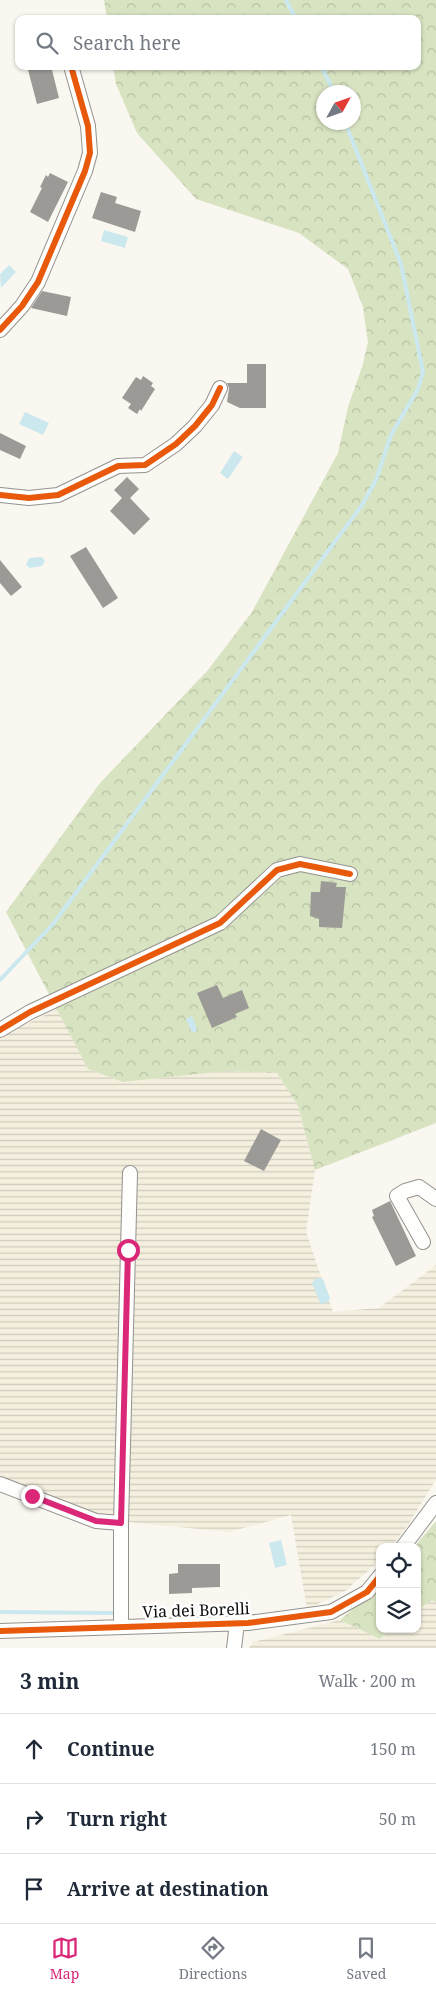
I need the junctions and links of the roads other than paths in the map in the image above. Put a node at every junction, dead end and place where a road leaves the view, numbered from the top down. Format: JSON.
{"nodes":[{"id":1,"x":72,"y":70,"type":"edge"},
{"id":2,"x":0,"y":330,"type":"edge"},
{"id":3,"x":220,"y":388,"type":"dead end"},
{"id":4,"x":0,"y":494,"type":"edge"},
{"id":5,"x":350,"y":874,"type":"dead end"},
{"id":6,"x":0,"y":1030,"type":"edge"},
{"id":7,"x":130,"y":1172,"type":"dead end"},
{"id":8,"x":436,"y":1199,"type":"edge"},
{"id":9,"x":423,"y":1242,"type":"dead end"},
{"id":10,"x":0,"y":1484,"type":"edge"},
{"id":11,"x":436,"y":1503,"type":"edge"},
{"id":12,"x":121,"y":1523,"type":"junction"},
{"id":13,"x":406,"y":1543,"type":"edge"},
{"id":14,"x":376,"y":1581,"type":"edge"},
{"id":15,"x":236,"y":1623,"type":"junction"},
{"id":16,"x":121,"y":1627,"type":"junction"},
{"id":17,"x":0,"y":1631,"type":"edge"},
{"id":18,"x":234,"y":1648,"type":"edge"}],
"edges":[{"from":1,"to":2,"type":"street"},
{"from":3,"to":4,"type":"street"},
{"from":5,"to":6,"type":"street"},
{"from":7,"to":12,"type":"street"},
{"from":8,"to":9,"type":"street"},
{"from":10,"to":12,"type":"street"},
{"from":11,"to":13,"type":"street"},
{"from":12,"to":16,"type":"street"},
{"from":14,"to":15,"type":"street","name":"Via dei Borelli"},
{"from":15,"to":16,"type":"street","name":"Via dei Borelli"},
{"from":15,"to":18,"type":"street"},
{"from":16,"to":17,"type":"street","name":"Via dei Borelli"}]}
